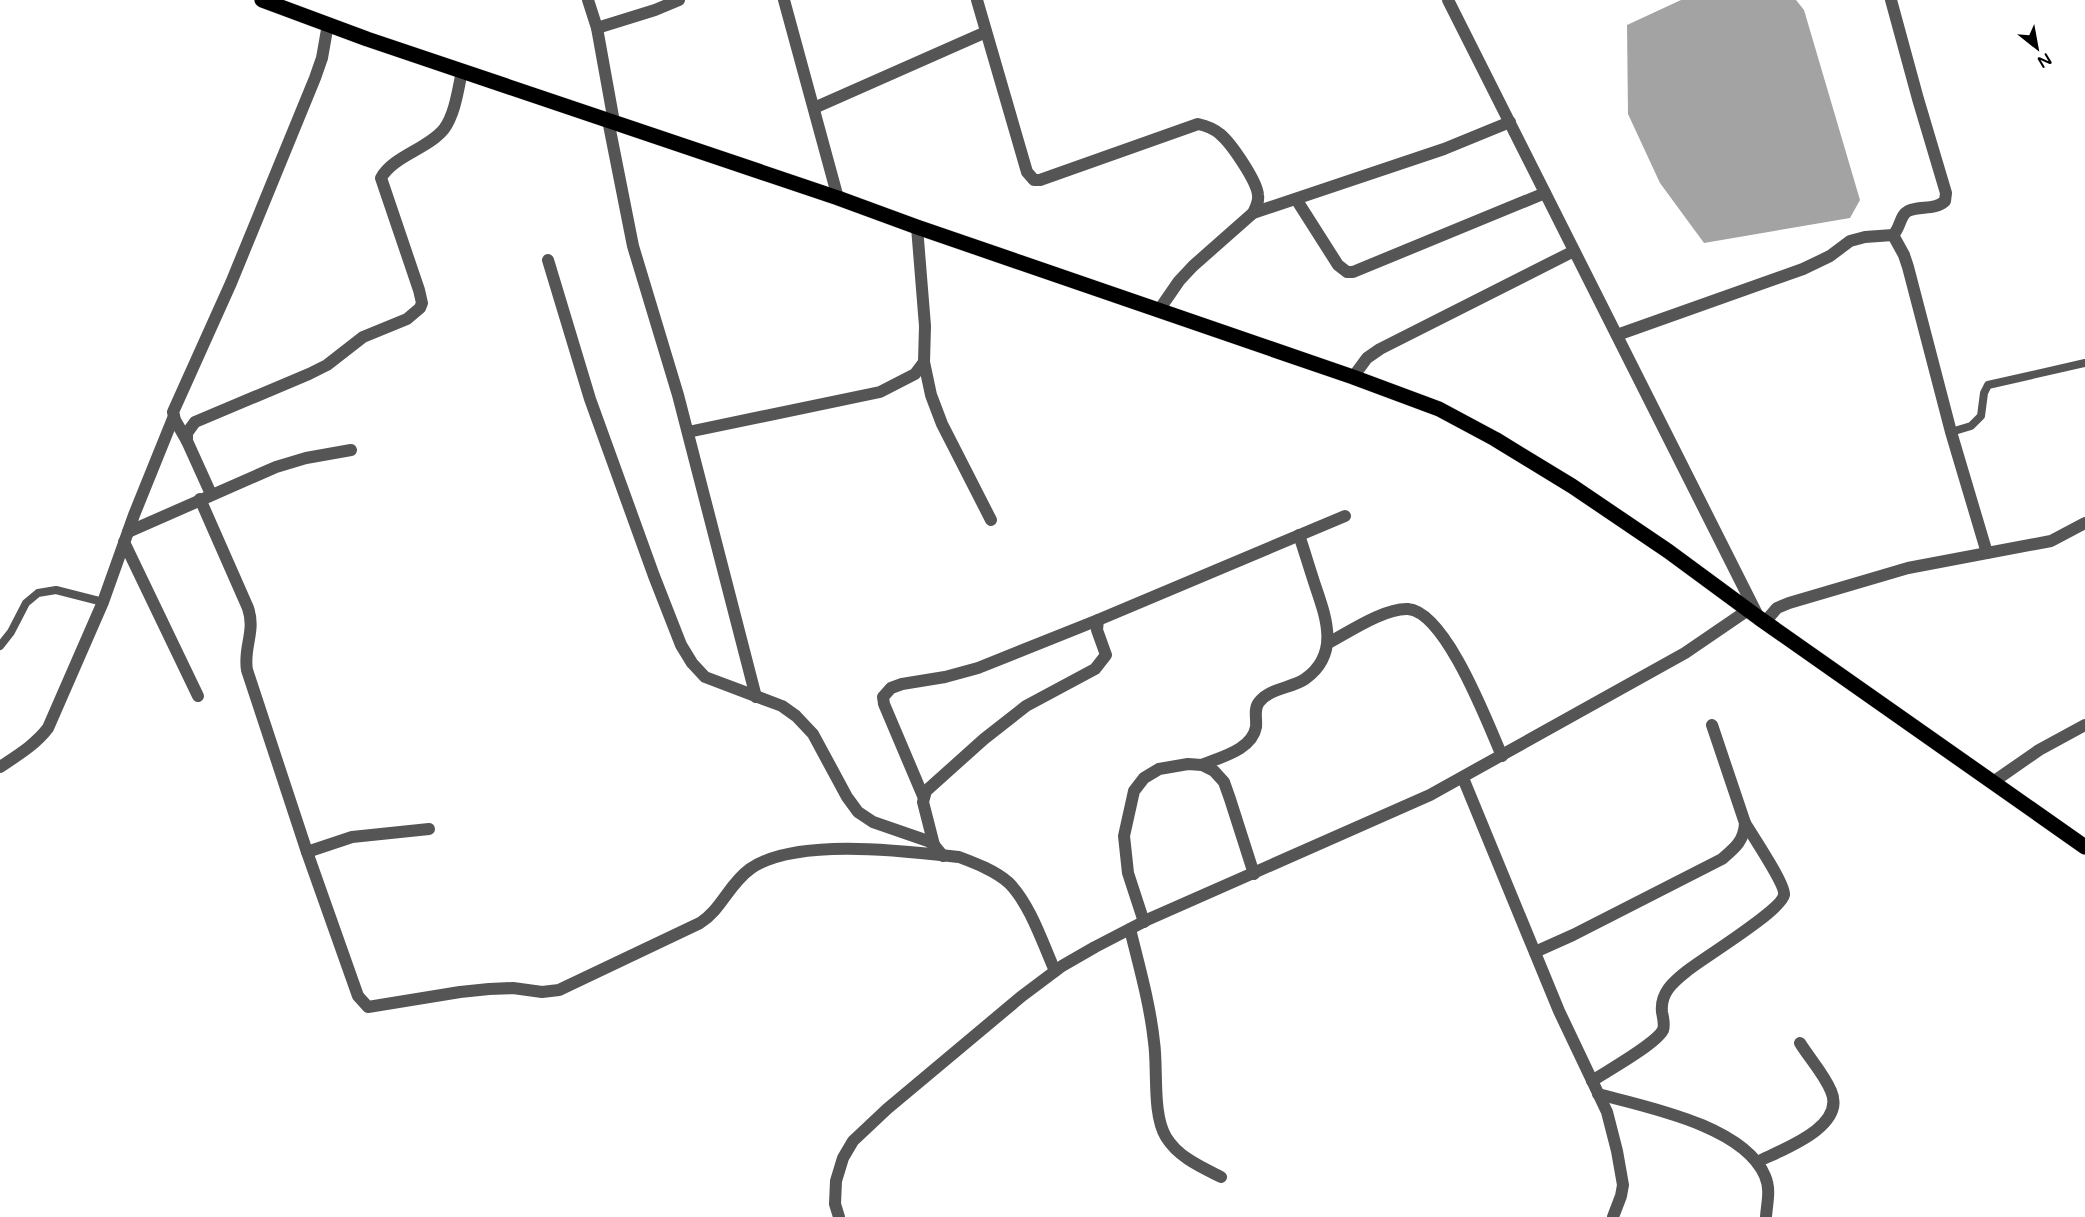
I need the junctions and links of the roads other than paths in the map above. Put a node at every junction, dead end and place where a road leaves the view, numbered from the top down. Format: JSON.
{"nodes":[{"id":1,"x":262,"y":0,"type":"edge"},
{"id":2,"x":588,"y":0,"type":"edge"},
{"id":3,"x":679,"y":0,"type":"edge"},
{"id":4,"x":784,"y":0,"type":"edge"},
{"id":5,"x":977,"y":0,"type":"edge"},
{"id":6,"x":1448,"y":0,"type":"edge"},
{"id":7,"x":1891,"y":0,"type":"edge"},
{"id":8,"x":328,"y":24,"type":"junction"},
{"id":9,"x":597,"y":28,"type":"junction"},
{"id":10,"x":986,"y":32,"type":"junction"},
{"id":11,"x":462,"y":71,"type":"junction"},
{"id":12,"x":814,"y":108,"type":"junction"},
{"id":13,"x":611,"y":121,"type":"junction"},
{"id":14,"x":1510,"y":122,"type":"junction"},
{"id":15,"x":1545,"y":193,"type":"junction"},
{"id":16,"x":838,"y":198,"type":"junction"},
{"id":17,"x":1296,"y":199,"type":"junction"},
{"id":18,"x":1252,"y":213,"type":"junction"},
{"id":19,"x":916,"y":227,"type":"junction"},
{"id":20,"x":1893,"y":235,"type":"junction"},
{"id":21,"x":1574,"y":251,"type":"junction"},
{"id":22,"x":548,"y":260,"type":"dead end"},
{"id":23,"x":1159,"y":310,"type":"junction"},
{"id":24,"x":1617,"y":335,"type":"junction"},
{"id":25,"x":924,"y":363,"type":"junction"},
{"id":26,"x":2085,"y":363,"type":"edge"},
{"id":27,"x":1353,"y":377,"type":"junction"},
{"id":28,"x":174,"y":416,"type":"junction"},
{"id":29,"x":688,"y":432,"type":"junction"},
{"id":30,"x":1951,"y":432,"type":"junction"},
{"id":31,"x":187,"y":441,"type":"junction"},
{"id":32,"x":351,"y":450,"type":"dead end"},
{"id":33,"x":206,"y":497,"type":"junction"},
{"id":34,"x":1345,"y":516,"type":"dead end"},
{"id":35,"x":991,"y":520,"type":"dead end"},
{"id":36,"x":2085,"y":523,"type":"edge"},
{"id":37,"x":1299,"y":535,"type":"junction"},
{"id":38,"x":126,"y":537,"type":"junction"},
{"id":39,"x":1987,"y":553,"type":"junction"},
{"id":40,"x":103,"y":602,"type":"junction"},
{"id":41,"x":1757,"y":617,"type":"junction"},
{"id":42,"x":1098,"y":620,"type":"junction"},
{"id":43,"x":1328,"y":643,"type":"junction"},
{"id":44,"x":0,"y":646,"type":"edge"},
{"id":45,"x":198,"y":696,"type":"dead end"},
{"id":46,"x":756,"y":697,"type":"junction"},
{"id":47,"x":1712,"y":725,"type":"dead end"},
{"id":48,"x":2085,"y":725,"type":"edge"},
{"id":49,"x":1502,"y":756,"type":"junction"},
{"id":50,"x":1202,"y":765,"type":"junction"},
{"id":51,"x":0,"y":767,"type":"edge"},
{"id":52,"x":1462,"y":778,"type":"junction"},
{"id":53,"x":1993,"y":782,"type":"junction"},
{"id":54,"x":923,"y":796,"type":"junction"},
{"id":55,"x":1745,"y":823,"type":"junction"},
{"id":56,"x":429,"y":829,"type":"dead end"},
{"id":57,"x":934,"y":845,"type":"junction"},
{"id":58,"x":2085,"y":846,"type":"edge"},
{"id":59,"x":307,"y":852,"type":"junction"},
{"id":60,"x":943,"y":856,"type":"junction"},
{"id":61,"x":1254,"y":874,"type":"junction"},
{"id":62,"x":1144,"y":922,"type":"junction"},
{"id":63,"x":1130,"y":929,"type":"junction"},
{"id":64,"x":1535,"y":952,"type":"junction"},
{"id":65,"x":1055,"y":971,"type":"junction"},
{"id":66,"x":1800,"y":1043,"type":"dead end"},
{"id":67,"x":1592,"y":1081,"type":"junction"},
{"id":68,"x":1598,"y":1094,"type":"junction"},
{"id":69,"x":1757,"y":1162,"type":"junction"},
{"id":70,"x":1221,"y":1177,"type":"dead end"},
{"id":71,"x":839,"y":1217,"type":"edge"},
{"id":72,"x":1613,"y":1217,"type":"edge"},
{"id":73,"x":1766,"y":1217,"type":"edge"}],
"edges":[{"from":1,"to":8,"type":"main road"},
{"from":2,"to":9,"type":"street"},
{"from":3,"to":9,"type":"street"},
{"from":4,"to":12,"type":"street"},
{"from":5,"to":10,"type":"street"},
{"from":6,"to":14,"type":"street"},
{"from":7,"to":20,"type":"street"},
{"from":8,"to":11,"type":"main road"},
{"from":8,"to":28,"type":"street"},
{"from":9,"to":13,"type":"street"},
{"from":10,"to":12,"type":"street"},
{"from":10,"to":18,"type":"street"},
{"from":11,"to":13,"type":"main road"},
{"from":11,"to":31,"type":"street"},
{"from":12,"to":16,"type":"street"},
{"from":13,"to":16,"type":"main road"},
{"from":13,"to":29,"type":"street"},
{"from":14,"to":15,"type":"street"},
{"from":14,"to":17,"type":"street"},
{"from":15,"to":17,"type":"street"},
{"from":15,"to":21,"type":"street"},
{"from":16,"to":19,"type":"main road"},
{"from":17,"to":18,"type":"street"},
{"from":18,"to":23,"type":"street"},
{"from":19,"to":23,"type":"main road"},
{"from":19,"to":25,"type":"street"},
{"from":20,"to":24,"type":"street"},
{"from":20,"to":30,"type":"street"},
{"from":21,"to":24,"type":"street"},
{"from":21,"to":27,"type":"street"},
{"from":22,"to":46,"type":"street"},
{"from":23,"to":27,"type":"main road"},
{"from":24,"to":41,"type":"street"},
{"from":25,"to":29,"type":"street"},
{"from":25,"to":35,"type":"street"},
{"from":26,"to":30,"type":"lane"},
{"from":27,"to":41,"type":"main road"},
{"from":28,"to":31,"type":"street"},
{"from":28,"to":38,"type":"street"},
{"from":29,"to":46,"type":"street"},
{"from":30,"to":39,"type":"street"},
{"from":31,"to":33,"type":"street"},
{"from":32,"to":33,"type":"street"},
{"from":33,"to":38,"type":"street"},
{"from":33,"to":59,"type":"street"},
{"from":34,"to":37,"type":"street"},
{"from":36,"to":39,"type":"street"},
{"from":37,"to":42,"type":"street"},
{"from":37,"to":43,"type":"street"},
{"from":38,"to":40,"type":"street"},
{"from":38,"to":45,"type":"street"},
{"from":39,"to":41,"type":"street"},
{"from":40,"to":44,"type":"lane"},
{"from":40,"to":51,"type":"street"},
{"from":41,"to":49,"type":"street"},
{"from":41,"to":53,"type":"main road"},
{"from":42,"to":54,"type":"street"},
{"from":42,"to":54,"type":"street"},
{"from":43,"to":49,"type":"street"},
{"from":43,"to":50,"type":"street"},
{"from":46,"to":57,"type":"street"},
{"from":47,"to":55,"type":"street"},
{"from":48,"to":53,"type":"street"},
{"from":49,"to":52,"type":"street"},
{"from":50,"to":61,"type":"street"},
{"from":50,"to":62,"type":"street"},
{"from":52,"to":61,"type":"street"},
{"from":52,"to":64,"type":"street"},
{"from":53,"to":58,"type":"main road"},
{"from":54,"to":57,"type":"street"},
{"from":55,"to":64,"type":"street"},
{"from":55,"to":67,"type":"street"},
{"from":56,"to":59,"type":"street"},
{"from":57,"to":60,"type":"street"},
{"from":59,"to":60,"type":"street"},
{"from":60,"to":65,"type":"street"},
{"from":61,"to":62,"type":"street"},
{"from":62,"to":63,"type":"street"},
{"from":63,"to":65,"type":"street"},
{"from":63,"to":70,"type":"street"},
{"from":64,"to":67,"type":"street"},
{"from":65,"to":71,"type":"street"},
{"from":66,"to":69,"type":"street"},
{"from":67,"to":68,"type":"street"},
{"from":68,"to":69,"type":"street"},
{"from":68,"to":72,"type":"street"},
{"from":69,"to":73,"type":"street"}]}
